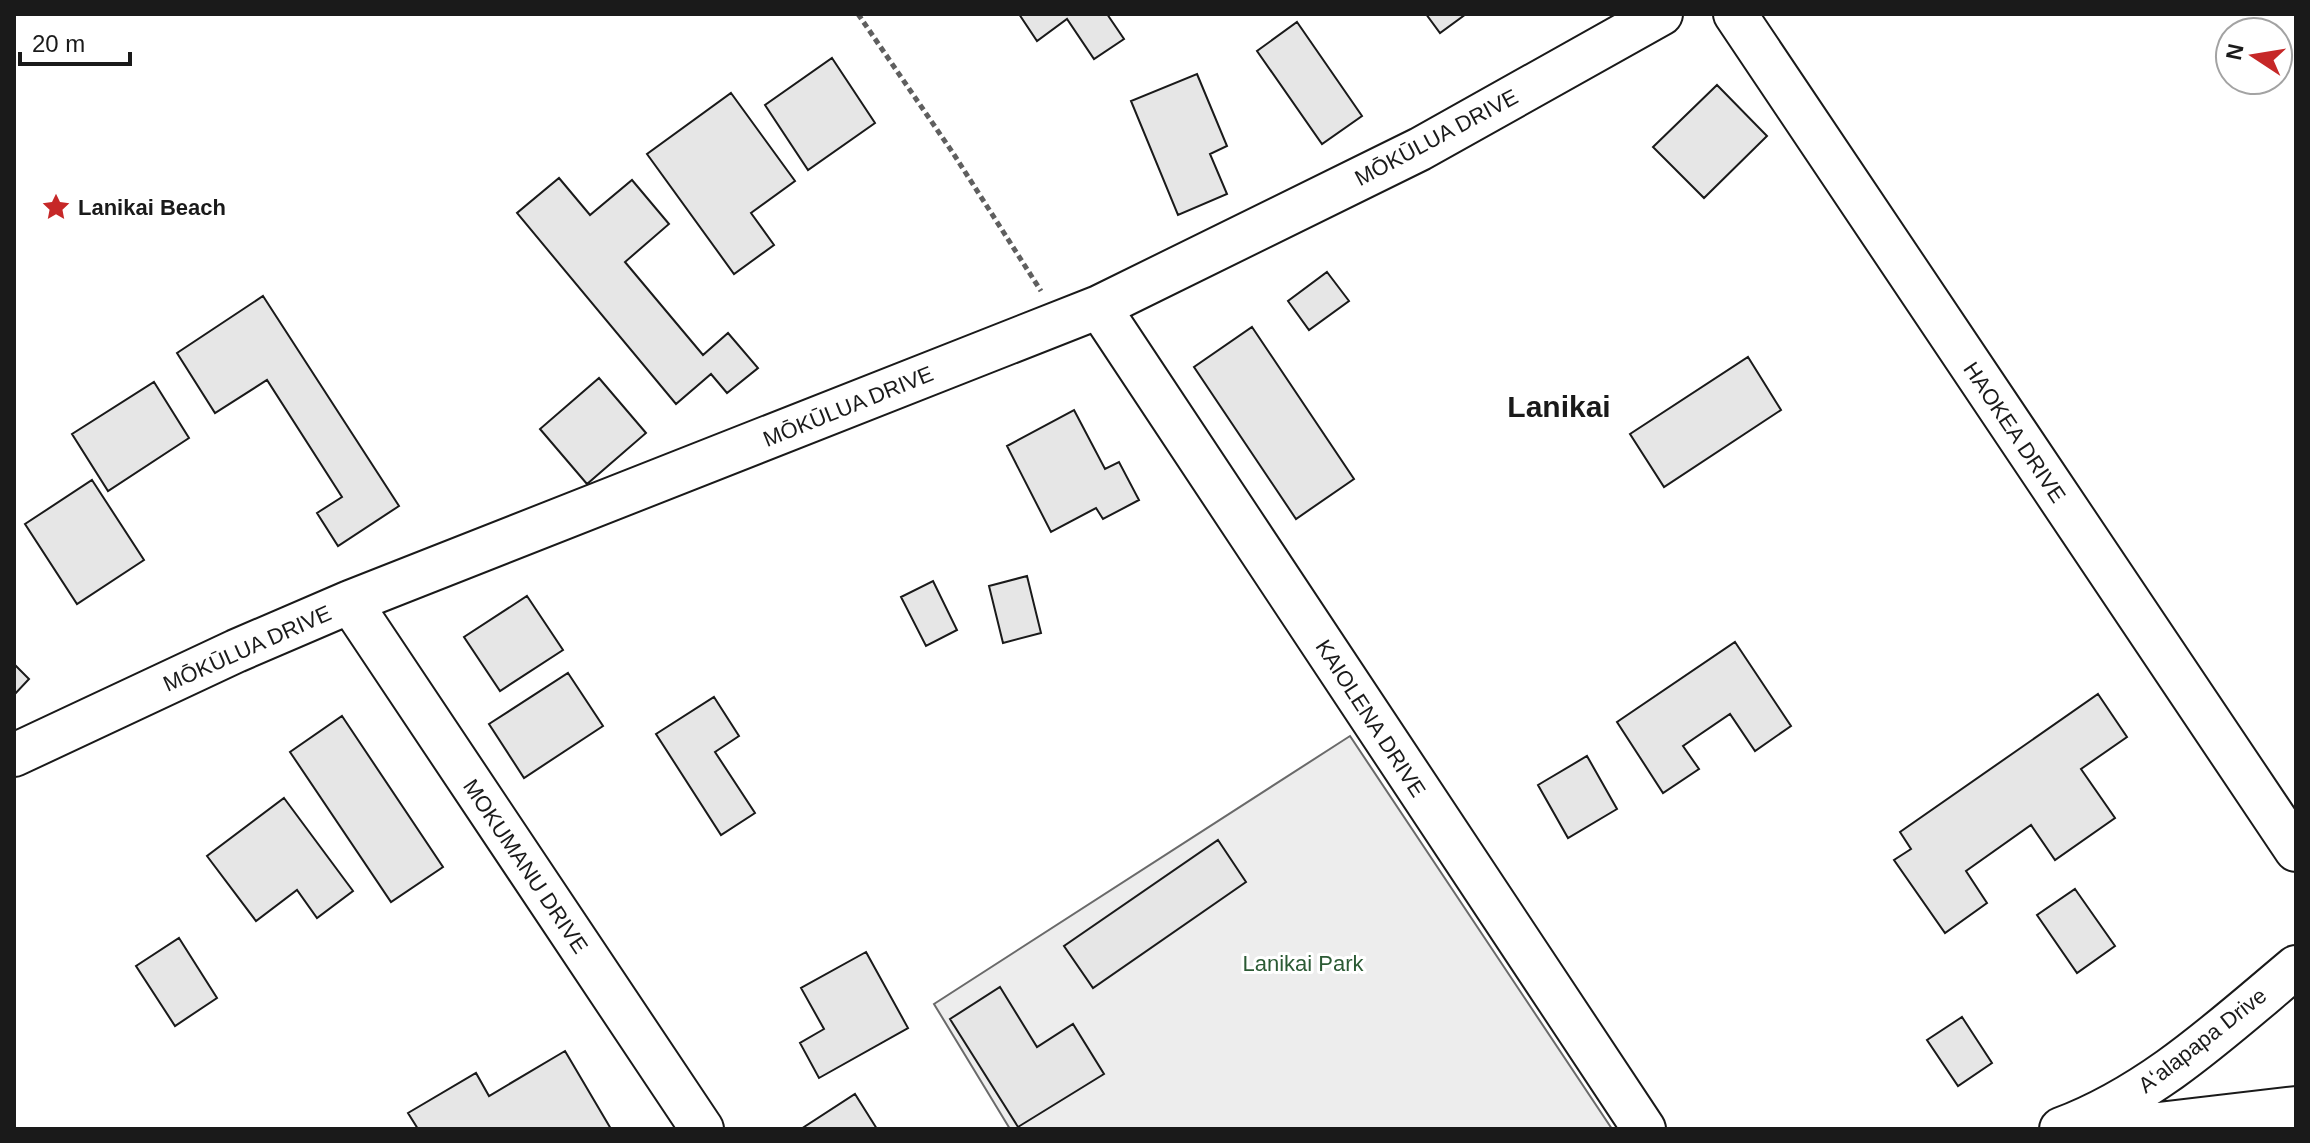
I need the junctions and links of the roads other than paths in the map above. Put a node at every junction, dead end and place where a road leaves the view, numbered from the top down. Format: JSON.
{"nodes":[{"id":1,"x":1661,"y":14,"type":"edge"},
{"id":2,"x":1735,"y":14,"type":"edge"},
{"id":3,"x":1099,"y":307,"type":"junction"},
{"id":4,"x":350,"y":602,"type":"junction"},
{"id":5,"x":14,"y":755,"type":"edge"},
{"id":6,"x":2296,"y":850,"type":"edge"},
{"id":7,"x":2296,"y":967,"type":"edge"},
{"id":8,"x":2296,"y":1108,"type":"edge"},
{"id":9,"x":2079,"y":1122,"type":"edge"},
{"id":10,"x":702,"y":1129,"type":"edge"},
{"id":11,"x":1644,"y":1129,"type":"edge"}],
"edges":[{"from":1,"to":3,"type":"street","name":"MŌKŪLUA DRIVE"},
{"from":2,"to":6,"type":"street","name":"HAOKEA DRIVE"},
{"from":3,"to":4,"type":"street","name":"MŌKŪLUA DRIVE"},
{"from":3,"to":11,"type":"street","name":"KAIOLENA DRIVE"},
{"from":4,"to":5,"type":"street","name":"MŌKŪLUA DRIVE"},
{"from":4,"to":10,"type":"street","name":"MOKUMANU DRIVE"},
{"from":7,"to":9,"type":"street","name":"Aʻalapapa Drive"},
{"from":8,"to":9,"type":"street"}]}
